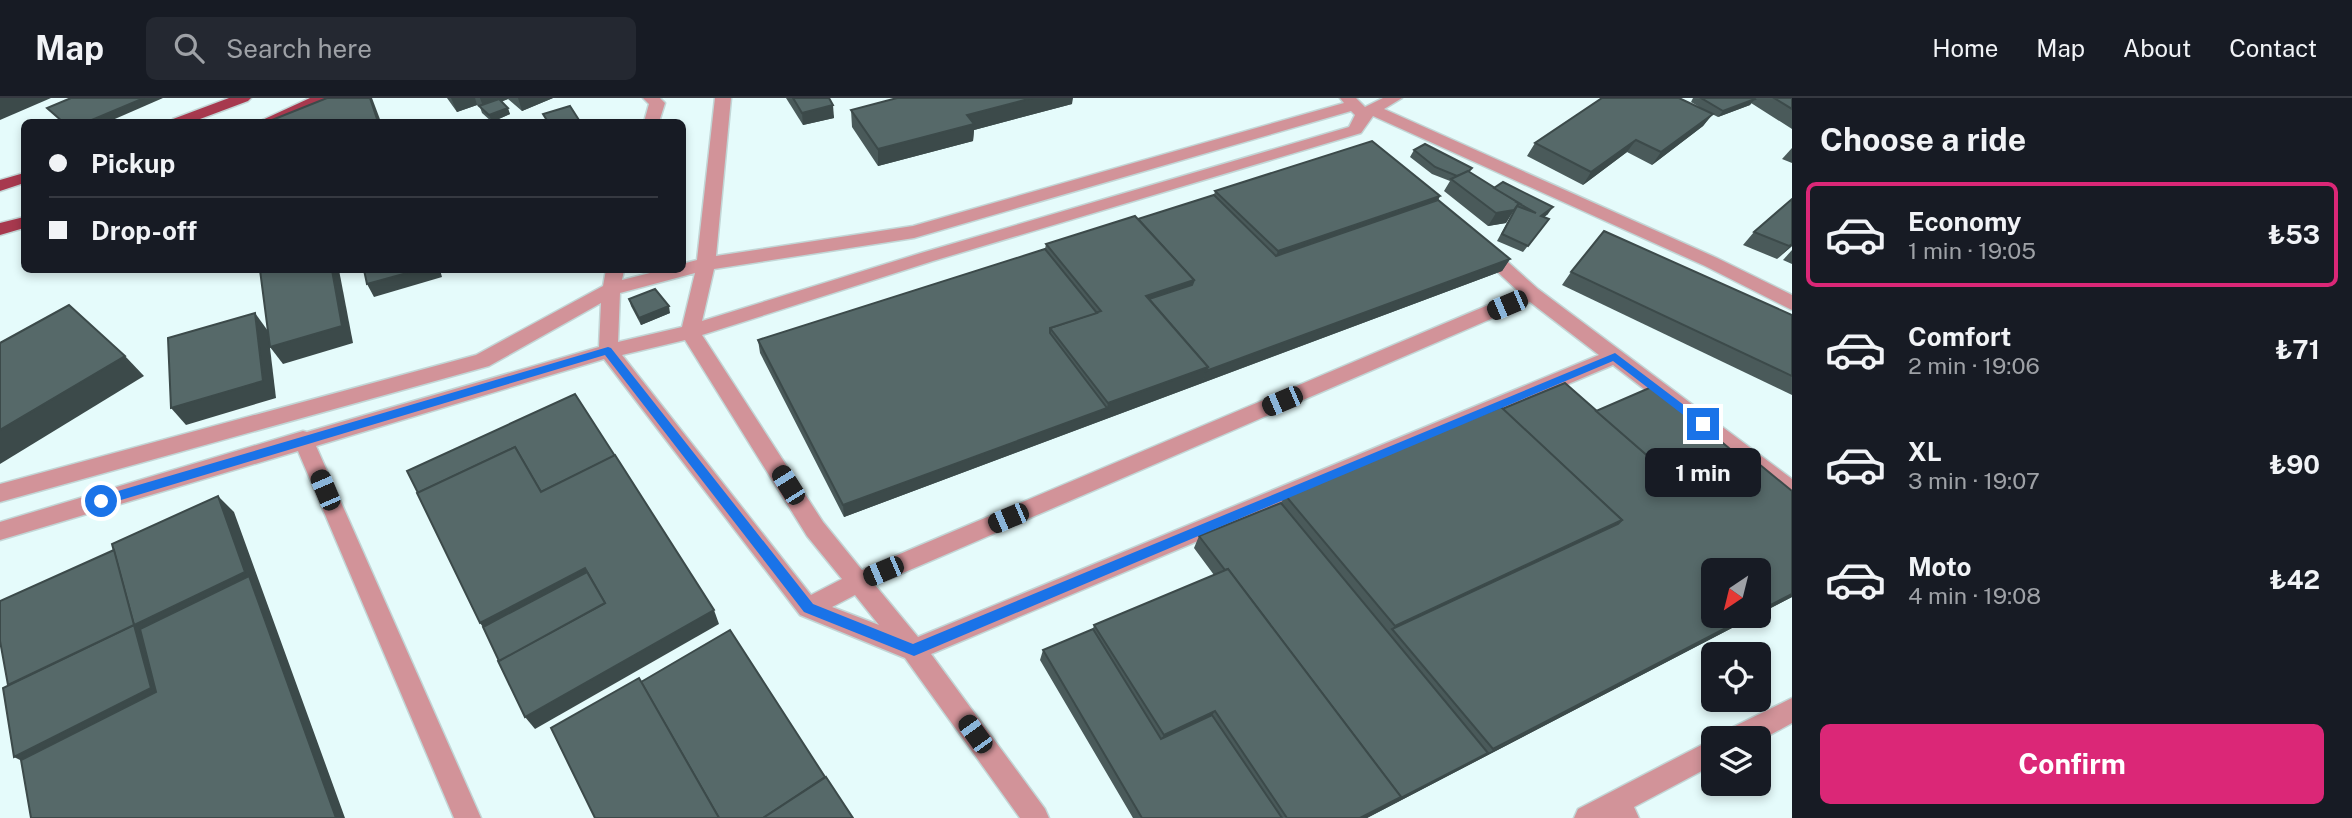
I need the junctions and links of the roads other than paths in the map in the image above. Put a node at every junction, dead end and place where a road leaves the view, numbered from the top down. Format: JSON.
{"nodes":[{"id":1,"x":243,"y":98,"type":"edge"},
{"id":2,"x":323,"y":98,"type":"edge"},
{"id":3,"x":723,"y":98,"type":"edge"},
{"id":4,"x":1394,"y":98,"type":"edge"},
{"id":5,"x":659,"y":100,"type":"edge"},
{"id":6,"x":1360,"y":116,"type":"edge"},
{"id":7,"x":187,"y":119,"type":"edge"},
{"id":8,"x":273,"y":119,"type":"edge"},
{"id":9,"x":653,"y":119,"type":"edge"},
{"id":10,"x":21,"y":179,"type":"edge"},
{"id":11,"x":0,"y":186,"type":"edge"},
{"id":12,"x":21,"y":224,"type":"edge"},
{"id":13,"x":0,"y":229,"type":"edge"},
{"id":14,"x":1473,"y":239,"type":"edge"},
{"id":15,"x":706,"y":264,"type":"junction"},
{"id":16,"x":686,"y":267,"type":"edge"},
{"id":17,"x":650,"y":273,"type":"edge"},
{"id":18,"x":613,"y":279,"type":"edge"},
{"id":19,"x":1532,"y":294,"type":"junction"},
{"id":20,"x":1792,"y":303,"type":"edge"},
{"id":21,"x":690,"y":332,"type":"junction"},
{"id":22,"x":608,"y":351,"type":"junction"},
{"id":23,"x":1615,"y":357,"type":"junction"},
{"id":24,"x":303,"y":439,"type":"junction"},
{"id":25,"x":1792,"y":491,"type":"edge"},
{"id":26,"x":0,"y":493,"type":"edge"},
{"id":27,"x":0,"y":531,"type":"edge"},
{"id":28,"x":858,"y":582,"type":"junction"},
{"id":29,"x":808,"y":608,"type":"junction"},
{"id":30,"x":914,"y":650,"type":"junction"},
{"id":31,"x":1792,"y":710,"type":"edge"},
{"id":32,"x":1761,"y":726,"type":"edge"},
{"id":33,"x":1701,"y":759,"type":"edge"},
{"id":34,"x":1620,"y":811,"type":"edge"},
{"id":35,"x":468,"y":818,"type":"edge"},
{"id":36,"x":1036,"y":818,"type":"edge"},
{"id":37,"x":1587,"y":818,"type":"edge"}],
"edges":[{"from":1,"to":7,"type":"main road"},
{"from":2,"to":8,"type":"main road"},
{"from":3,"to":15,"type":"street"},
{"from":4,"to":6,"type":"street"},
{"from":5,"to":9,"type":"street"},
{"from":6,"to":15,"type":"street"},
{"from":6,"to":20,"type":"street"},
{"from":6,"to":21,"type":"street"},
{"from":10,"to":11,"type":"main road"},
{"from":12,"to":13,"type":"main road"},
{"from":14,"to":19,"type":"street"},
{"from":15,"to":16,"type":"street"},
{"from":15,"to":21,"type":"street"},
{"from":17,"to":18,"type":"street"},
{"from":18,"to":22,"type":"street"},
{"from":18,"to":26,"type":"street"},
{"from":19,"to":23,"type":"street"},
{"from":19,"to":28,"type":"street"},
{"from":21,"to":22,"type":"street"},
{"from":21,"to":28,"type":"street"},
{"from":22,"to":24,"type":"street"},
{"from":22,"to":29,"type":"street"},
{"from":23,"to":25,"type":"street"},
{"from":23,"to":30,"type":"street"},
{"from":24,"to":27,"type":"street"},
{"from":24,"to":35,"type":"street"},
{"from":28,"to":29,"type":"street"},
{"from":28,"to":30,"type":"street"},
{"from":29,"to":30,"type":"street"},
{"from":30,"to":36,"type":"street"},
{"from":31,"to":32,"type":"street"},
{"from":33,"to":34,"type":"street"},
{"from":34,"to":37,"type":"street"}]}
